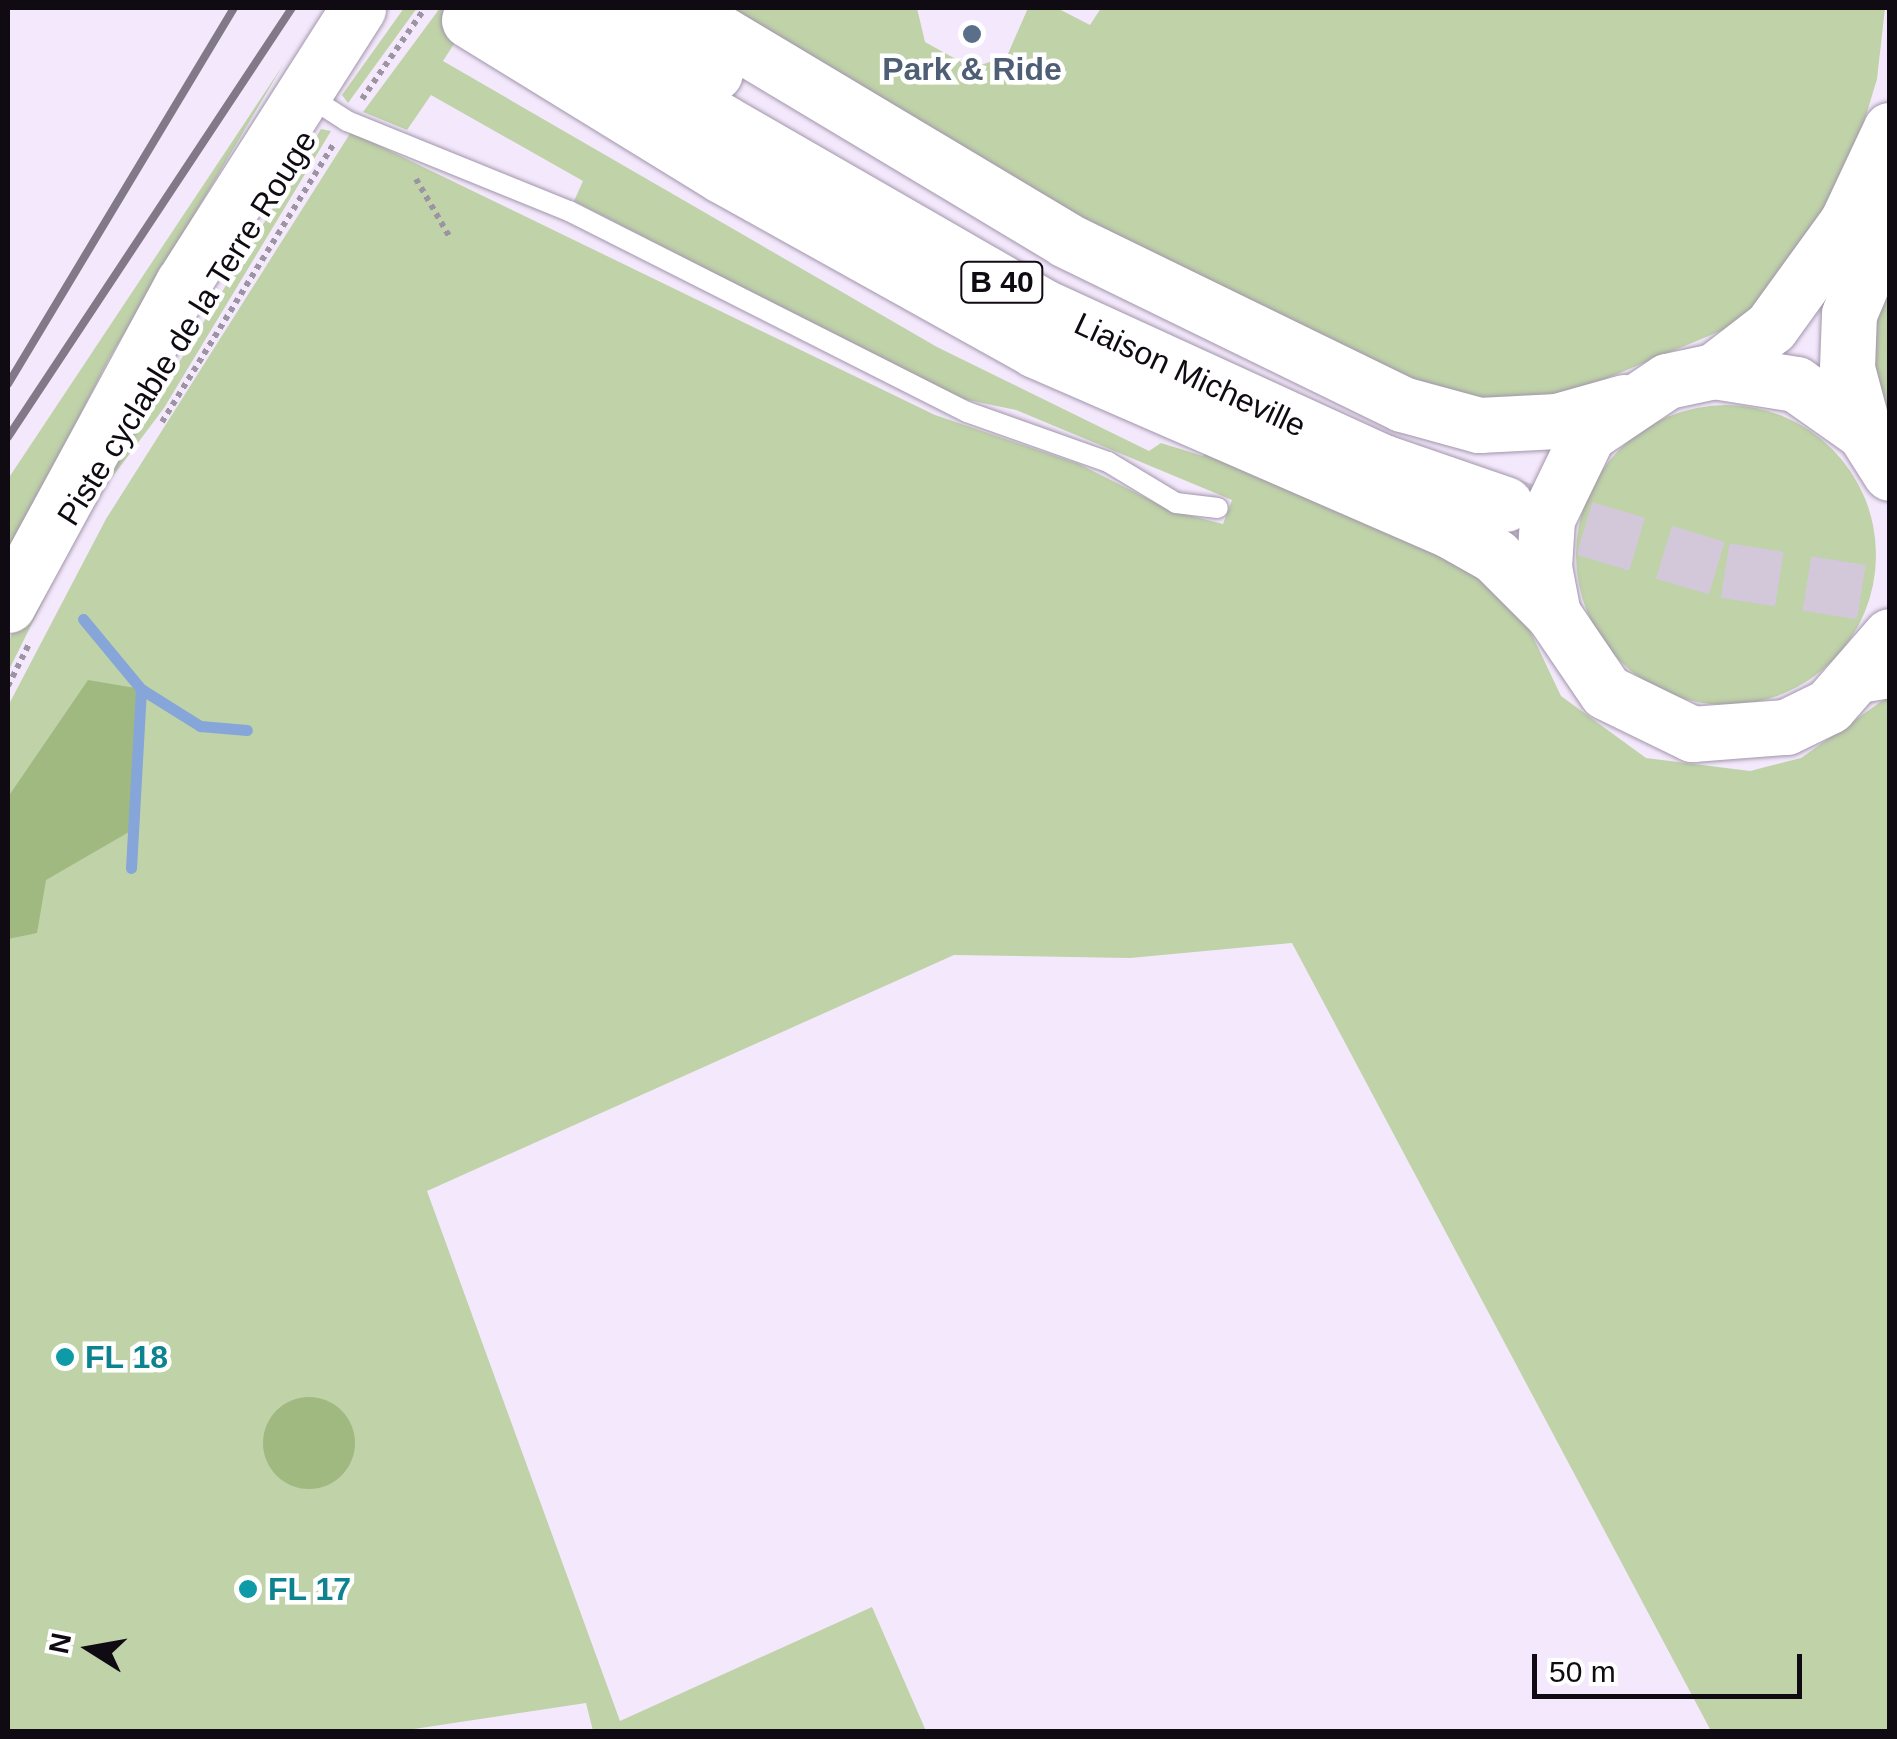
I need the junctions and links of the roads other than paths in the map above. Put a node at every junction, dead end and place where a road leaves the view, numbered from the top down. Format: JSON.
{"nodes":[{"id":1,"x":358,"y":8,"type":"edge"},
{"id":2,"x":524,"y":8,"type":"edge"},
{"id":3,"x":608,"y":8,"type":"edge"},
{"id":4,"x":679,"y":8,"type":"edge"},
{"id":5,"x":447,"y":14,"type":"edge"},
{"id":6,"x":300,"y":90,"type":"junction"},
{"id":7,"x":1890,"y":130,"type":"edge"},
{"id":8,"x":1890,"y":218,"type":"edge"},
{"id":9,"x":1714,"y":371,"type":"junction"},
{"id":10,"x":1624,"y":402,"type":"junction"},
{"id":11,"x":1877,"y":453,"type":"edge"},
{"id":12,"x":1218,"y":508,"type":"dead end"},
{"id":13,"x":1554,"y":614,"type":"junction"},
{"id":14,"x":20,"y":621,"type":"edge"},
{"id":15,"x":1881,"y":660,"type":"edge"}],
"edges":[{"from":1,"to":6,"type":"main road"},
{"from":2,"to":3,"type":"main road","name":"Liaison Micheville","number":"B 40"},
{"from":4,"to":10,"type":"main road","number":"B 40"},
{"from":5,"to":13,"type":"main road","number":"B 40"},
{"from":6,"to":12,"type":"lane"},
{"from":6,"to":14,"type":"main road"},
{"from":7,"to":9,"type":"main road"},
{"from":8,"to":11,"type":"main road"},
{"from":9,"to":10,"type":"main road"},
{"from":9,"to":11,"type":"main road"},
{"from":10,"to":13,"type":"main road"},
{"from":13,"to":15,"type":"main road"}]}
